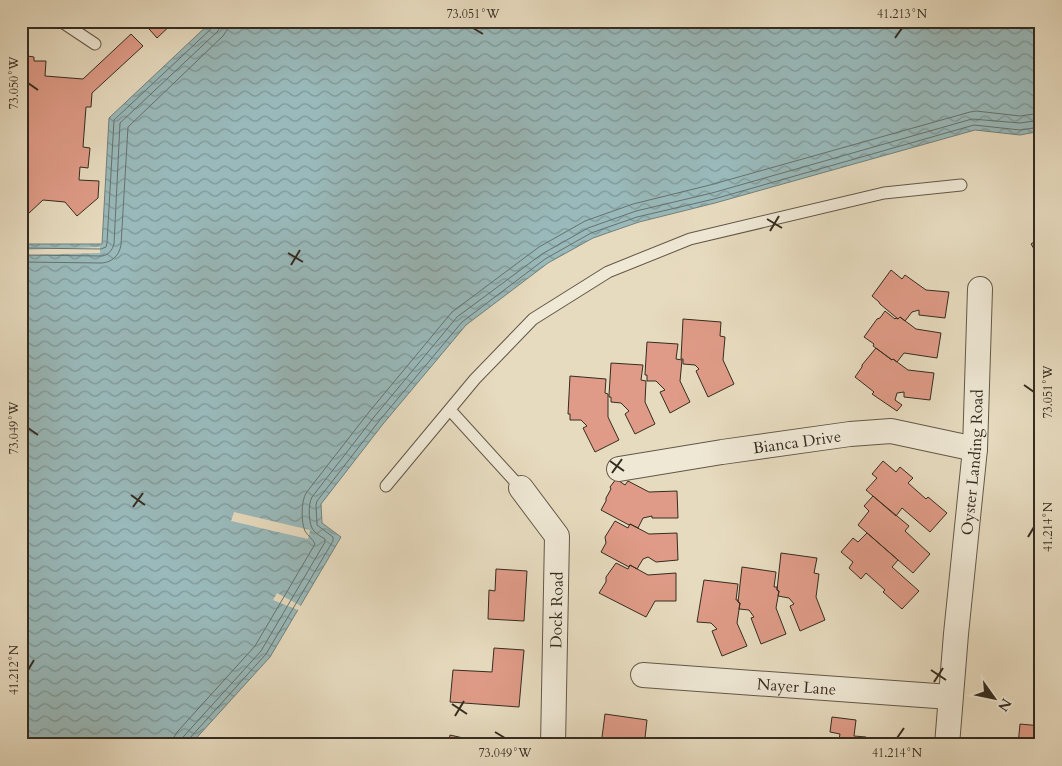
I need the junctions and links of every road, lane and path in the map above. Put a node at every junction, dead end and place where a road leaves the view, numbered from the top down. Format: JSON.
{"nodes":[{"id":1,"x":62,"y":22,"type":"edge"},
{"id":2,"x":95,"y":44,"type":"dead end"},
{"id":3,"x":962,"y":186,"type":"dead end"},
{"id":4,"x":980,"y":289,"type":"dead end"},
{"id":5,"x":450,"y":410,"type":"junction"},
{"id":6,"x":975,"y":449,"type":"junction"},
{"id":7,"x":619,"y":469,"type":"dead end"},
{"id":8,"x":386,"y":486,"type":"dead end"},
{"id":9,"x":521,"y":488,"type":"joint"},
{"id":10,"x":643,"y":675,"type":"dead end"},
{"id":11,"x":950,"y":697,"type":"junction"},
{"id":12,"x":553,"y":745,"type":"edge"},
{"id":13,"x":946,"y":745,"type":"edge"}],
"edges":[{"from":1,"to":2,"type":"lane"},
{"from":3,"to":5,"type":"lane"},
{"from":4,"to":6,"type":"street","name":"Oyster Landing Road"},
{"from":5,"to":8,"type":"lane"},
{"from":5,"to":9,"type":"lane"},
{"from":6,"to":7,"type":"street","name":"Bianca Drive"},
{"from":6,"to":11,"type":"street","name":"Oyster Landing Road"},
{"from":9,"to":12,"type":"street","name":"Dock Road"},
{"from":10,"to":11,"type":"street","name":"Nayer Lane"},
{"from":11,"to":13,"type":"street","name":"Oyster Landing Road"}]}
